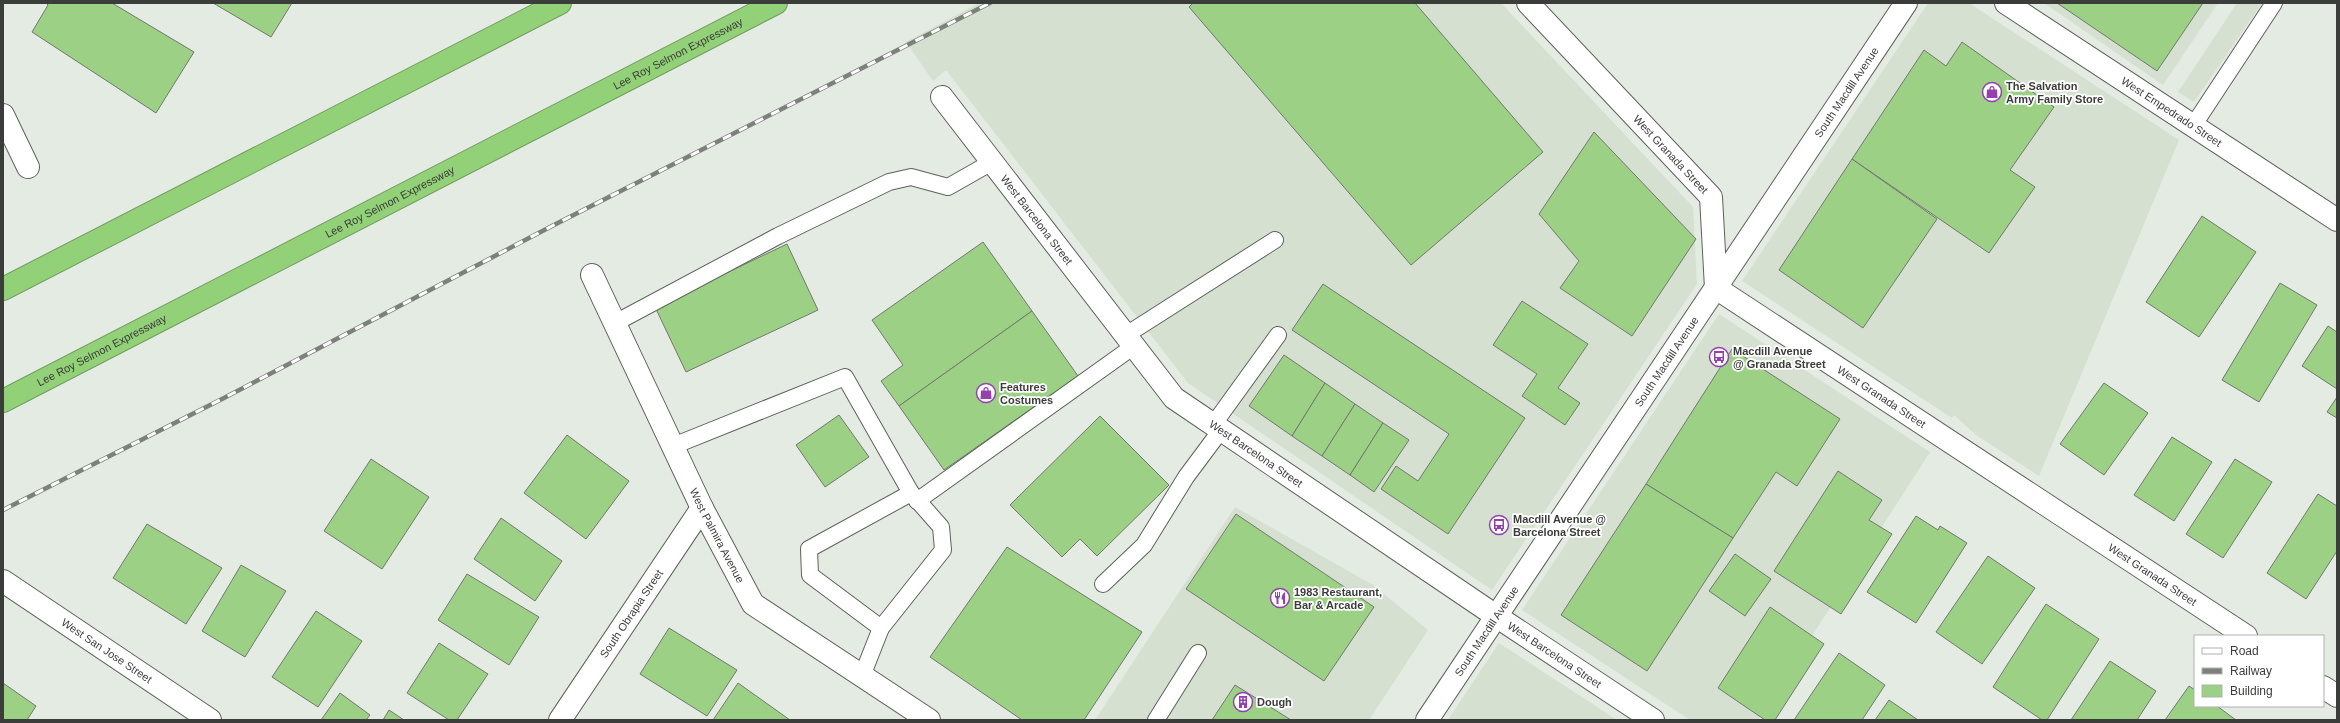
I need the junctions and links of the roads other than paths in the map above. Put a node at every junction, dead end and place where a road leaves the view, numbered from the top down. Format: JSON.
{"nodes":[{"id":1,"x":560,"y":3,"type":"edge"},
{"id":2,"x":776,"y":3,"type":"edge"},
{"id":3,"x":1528,"y":3,"type":"edge"},
{"id":4,"x":1906,"y":3,"type":"edge"},
{"id":5,"x":2006,"y":3,"type":"edge"},
{"id":6,"x":2274,"y":3,"type":"edge"},
{"id":7,"x":548,"y":8,"type":"edge"},
{"id":8,"x":942,"y":97,"type":"dead end"},
{"id":9,"x":3,"y":115,"type":"edge"},
{"id":10,"x":2194,"y":126,"type":"junction"},
{"id":11,"x":992,"y":162,"type":"junction"},
{"id":12,"x":28,"y":167,"type":"dead end"},
{"id":13,"x":2337,"y":220,"type":"edge"},
{"id":14,"x":1275,"y":240,"type":"dead end"},
{"id":15,"x":592,"y":275,"type":"dead end"},
{"id":16,"x":1716,"y":288,"type":"junction"},
{"id":17,"x":3,"y":290,"type":"edge"},
{"id":18,"x":615,"y":323,"type":"junction"},
{"id":19,"x":1278,"y":335,"type":"dead end"},
{"id":20,"x":1130,"y":341,"type":"junction"},
{"id":21,"x":3,"y":401,"type":"edge"},
{"id":22,"x":1217,"y":427,"type":"junction"},
{"id":23,"x":673,"y":446,"type":"junction"},
{"id":24,"x":914,"y":497,"type":"junction"},
{"id":25,"x":702,"y":508,"type":"junction"},
{"id":26,"x":3,"y":581,"type":"edge"},
{"id":27,"x":1103,"y":584,"type":"dead end"},
{"id":28,"x":1496,"y":616,"type":"junction"},
{"id":29,"x":881,"y":628,"type":"junction"},
{"id":30,"x":2244,"y":635,"type":"edge"},
{"id":31,"x":1198,"y":653,"type":"dead end"},
{"id":32,"x":862,"y":676,"type":"junction"},
{"id":33,"x":2324,"y":688,"type":"edge"},
{"id":34,"x":2337,"y":696,"type":"edge"},
{"id":35,"x":210,"y":720,"type":"edge"},
{"id":36,"x":560,"y":720,"type":"edge"},
{"id":37,"x":929,"y":720,"type":"edge"},
{"id":38,"x":1156,"y":720,"type":"edge"},
{"id":39,"x":1426,"y":720,"type":"edge"},
{"id":40,"x":1654,"y":720,"type":"edge"}],
"edges":[{"from":1,"to":7,"type":"highway"},
{"from":2,"to":21,"type":"highway","name":"Lee Roy Selmon Expressway"},
{"from":3,"to":16,"type":"street","name":"West Granada Street"},
{"from":4,"to":16,"type":"street","name":"South Macdill Avenue"},
{"from":5,"to":10,"type":"street","name":"West Empedrado Street"},
{"from":6,"to":10,"type":"lane"},
{"from":7,"to":17,"type":"highway"},
{"from":8,"to":11,"type":"street","name":"West Barcelona Street"},
{"from":9,"to":12,"type":"street"},
{"from":10,"to":13,"type":"street","name":"West Empedrado Street"},
{"from":11,"to":18,"type":"lane"},
{"from":11,"to":20,"type":"street","name":"West Barcelona Street"},
{"from":14,"to":20,"type":"lane"},
{"from":15,"to":18,"type":"street","name":"West Palmira Avenue"},
{"from":16,"to":28,"type":"street","name":"South Macdill Avenue"},
{"from":16,"to":30,"type":"street","name":"West Granada Street"},
{"from":18,"to":23,"type":"street","name":"West Palmira Avenue"},
{"from":19,"to":22,"type":"lane"},
{"from":20,"to":22,"type":"street","name":"West Barcelona Street"},
{"from":20,"to":24,"type":"lane"},
{"from":22,"to":27,"type":"lane"},
{"from":22,"to":28,"type":"street","name":"West Barcelona Street"},
{"from":23,"to":24,"type":"lane"},
{"from":23,"to":25,"type":"street","name":"West Palmira Avenue"},
{"from":24,"to":29,"type":"lane"},
{"from":24,"to":29,"type":"lane"},
{"from":25,"to":32,"type":"street","name":"West Palmira Avenue"},
{"from":25,"to":36,"type":"street","name":"South Obrapia Street"},
{"from":26,"to":35,"type":"street","name":"West San Jose Street"},
{"from":28,"to":39,"type":"street","name":"South Macdill Avenue"},
{"from":28,"to":40,"type":"street","name":"West Barcelona Street"},
{"from":29,"to":32,"type":"lane"},
{"from":31,"to":38,"type":"lane"},
{"from":32,"to":37,"type":"street","name":"West Palmira Avenue"},
{"from":33,"to":34,"type":"street"}]}
